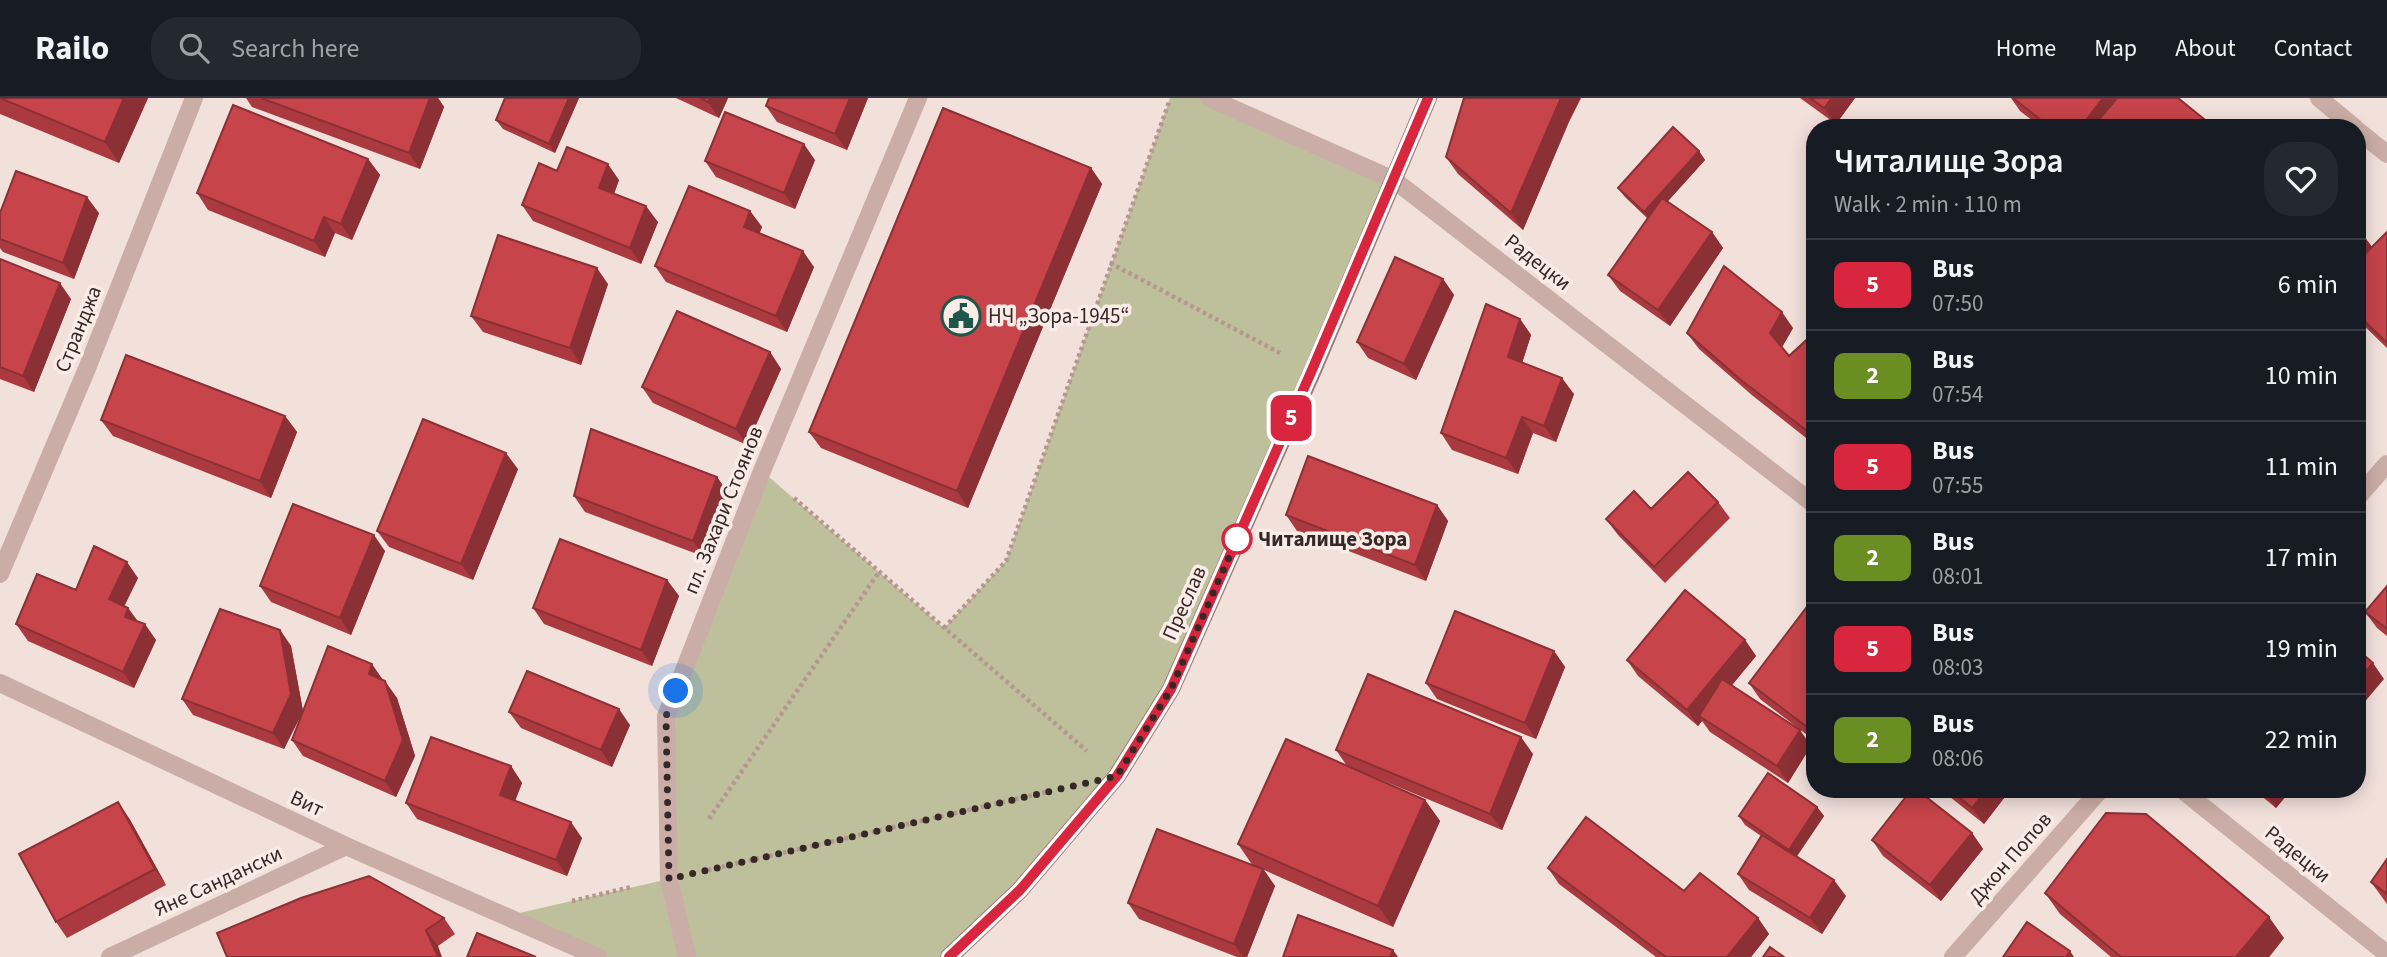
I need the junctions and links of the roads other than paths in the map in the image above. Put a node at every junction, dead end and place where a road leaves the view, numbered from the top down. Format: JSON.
{"nodes":[{"id":1,"x":194,"y":98,"type":"edge"},
{"id":2,"x":918,"y":98,"type":"edge"},
{"id":3,"x":1209,"y":98,"type":"edge"},
{"id":4,"x":1428,"y":98,"type":"edge"},
{"id":5,"x":2319,"y":98,"type":"edge"},
{"id":6,"x":2344,"y":119,"type":"edge"},
{"id":7,"x":2366,"y":137,"type":"edge"},
{"id":8,"x":2387,"y":154,"type":"edge"},
{"id":9,"x":1394,"y":180,"type":"junction"},
{"id":10,"x":2387,"y":464,"type":"edge"},
{"id":11,"x":2366,"y":488,"type":"edge"},
{"id":12,"x":1806,"y":498,"type":"edge"},
{"id":13,"x":0,"y":574,"type":"edge"},
{"id":14,"x":0,"y":683,"type":"edge"},
{"id":15,"x":2093,"y":798,"type":"edge"},
{"id":16,"x":2192,"y":798,"type":"edge"},
{"id":17,"x":346,"y":846,"type":"junction"},
{"id":18,"x":2387,"y":954,"type":"edge"},
{"id":19,"x":110,"y":957,"type":"edge"},
{"id":20,"x":598,"y":957,"type":"edge"},
{"id":21,"x":687,"y":957,"type":"edge"},
{"id":22,"x":949,"y":957,"type":"edge"},
{"id":23,"x":1953,"y":957,"type":"edge"}],
"edges":[{"from":1,"to":13,"type":"street","name":"Странджа"},
{"from":2,"to":21,"type":"street","name":"пл. Захари Стоянов"},
{"from":3,"to":9,"type":"street","name":"Радецки"},
{"from":4,"to":9,"type":"main road","name":"Преслав"},
{"from":5,"to":6,"type":"street"},
{"from":7,"to":8,"type":"street"},
{"from":9,"to":12,"type":"street","name":"Радецки"},
{"from":9,"to":22,"type":"main road","name":"Преслав"},
{"from":10,"to":11,"type":"street"},
{"from":14,"to":17,"type":"street","name":"Вит"},
{"from":15,"to":23,"type":"street","name":"Джон Попов"},
{"from":16,"to":18,"type":"street","name":"Радецки"},
{"from":17,"to":19,"type":"street","name":"Яне Сандански"},
{"from":17,"to":20,"type":"street","name":"Вит"}]}
